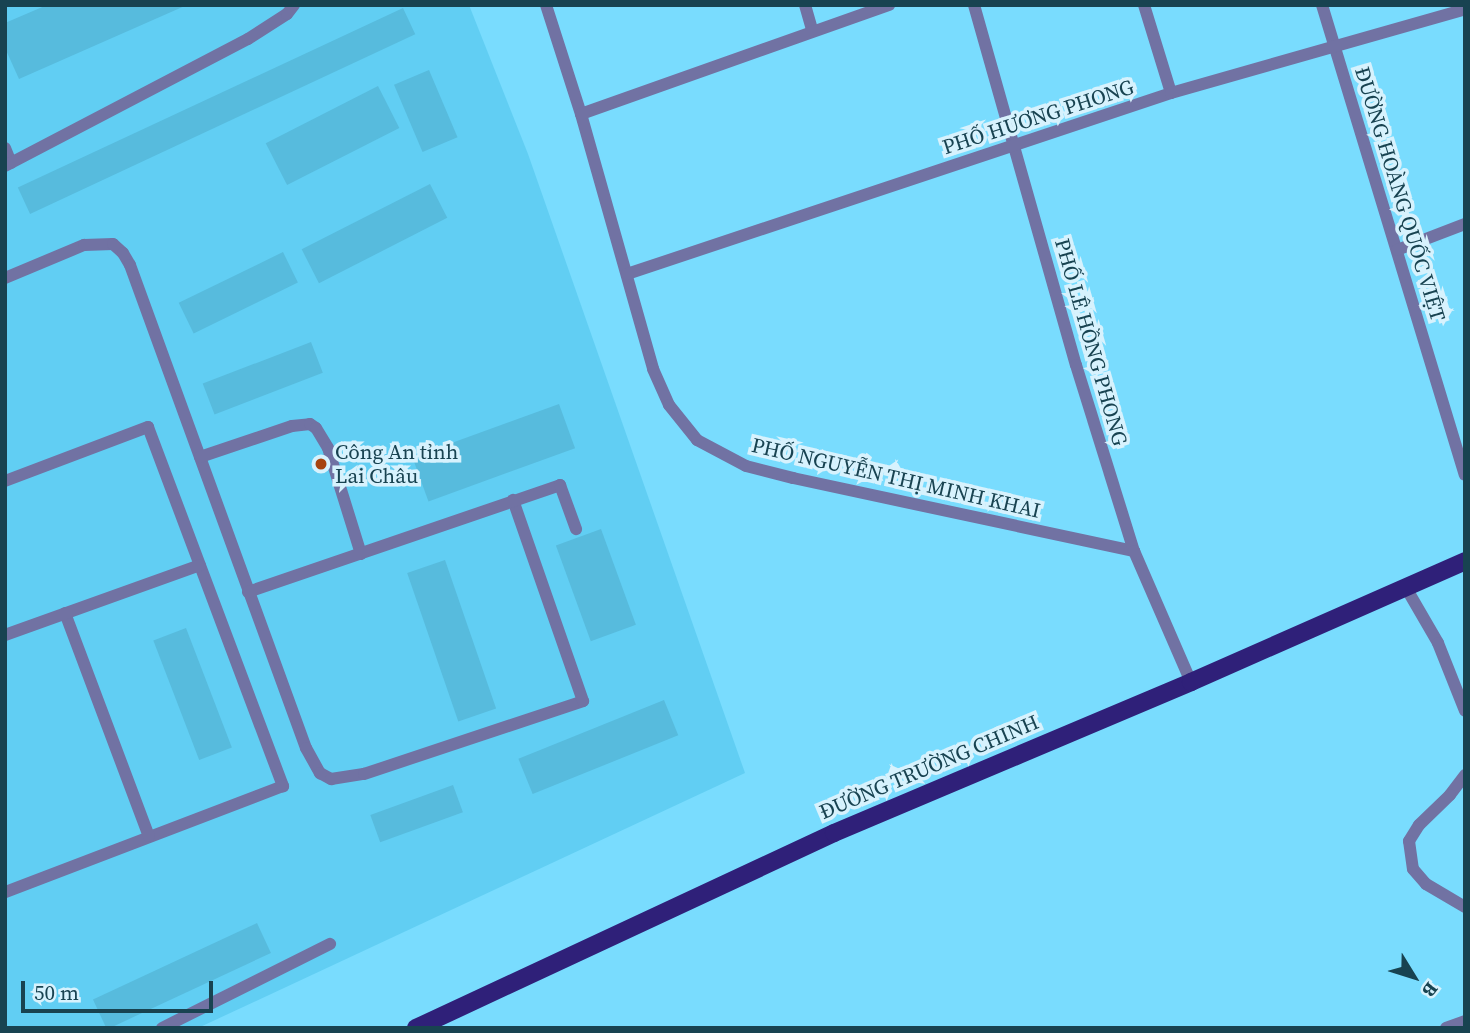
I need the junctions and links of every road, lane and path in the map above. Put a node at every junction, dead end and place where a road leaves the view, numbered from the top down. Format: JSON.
{"nodes":[{"id":1,"x":293,"y":5,"type":"edge"},
{"id":2,"x":546,"y":5,"type":"edge"},
{"id":3,"x":805,"y":5,"type":"edge"},
{"id":4,"x":889,"y":5,"type":"edge"},
{"id":5,"x":974,"y":5,"type":"edge"},
{"id":6,"x":1144,"y":5,"type":"edge"},
{"id":7,"x":1322,"y":5,"type":"edge"},
{"id":8,"x":1465,"y":9,"type":"edge"},
{"id":9,"x":813,"y":30,"type":"junction"},
{"id":10,"x":1335,"y":46,"type":"junction"},
{"id":11,"x":1171,"y":93,"type":"junction"},
{"id":12,"x":581,"y":114,"type":"junction"},
{"id":13,"x":1014,"y":146,"type":"junction"},
{"id":14,"x":5,"y":148,"type":"edge"},
{"id":15,"x":8,"y":165,"type":"edge"},
{"id":16,"x":1465,"y":224,"type":"edge"},
{"id":17,"x":1397,"y":250,"type":"junction"},
{"id":18,"x":626,"y":274,"type":"junction"},
{"id":19,"x":5,"y":278,"type":"edge"},
{"id":20,"x":200,"y":457,"type":"junction"},
{"id":21,"x":1465,"y":475,"type":"edge"},
{"id":22,"x":5,"y":481,"type":"edge"},
{"id":23,"x":513,"y":500,"type":"junction"},
{"id":24,"x":576,"y":530,"type":"dead end"},
{"id":25,"x":1134,"y":551,"type":"junction"},
{"id":26,"x":361,"y":554,"type":"junction"},
{"id":27,"x":1465,"y":561,"type":"edge"},
{"id":28,"x":200,"y":565,"type":"junction"},
{"id":29,"x":1405,"y":586,"type":"junction"},
{"id":30,"x":248,"y":592,"type":"junction"},
{"id":31,"x":65,"y":613,"type":"junction"},
{"id":32,"x":5,"y":635,"type":"edge"},
{"id":33,"x":1191,"y":682,"type":"junction"},
{"id":34,"x":1465,"y":711,"type":"edge"},
{"id":35,"x":1465,"y":775,"type":"edge"},
{"id":36,"x":149,"y":836,"type":"junction"},
{"id":37,"x":5,"y":892,"type":"edge"},
{"id":38,"x":1465,"y":907,"type":"edge"},
{"id":39,"x":330,"y":944,"type":"dead end"},
{"id":40,"x":1465,"y":1021,"type":"edge"},
{"id":41,"x":162,"y":1028,"type":"edge"},
{"id":42,"x":416,"y":1028,"type":"edge"},
{"id":43,"x":1446,"y":1028,"type":"edge"}],
"edges":[{"from":1,"to":15,"type":"street"},
{"from":2,"to":12,"type":"street","name":"PHỐ NGUYỄN THỊ MINH KHAI"},
{"from":3,"to":9,"type":"street"},
{"from":4,"to":9,"type":"street"},
{"from":5,"to":13,"type":"street","name":"PHỐ LÊ HỒNG PHONG"},
{"from":6,"to":11,"type":"street"},
{"from":7,"to":10,"type":"street","name":"ĐƯỜNG HOÀNG QUỐC VIỆT"},
{"from":8,"to":10,"type":"street","name":"PHỐ HƯƠNG PHONG"},
{"from":9,"to":12,"type":"street"},
{"from":10,"to":11,"type":"street","name":"PHỐ HƯƠNG PHONG"},
{"from":10,"to":17,"type":"street","name":"ĐƯỜNG HOÀNG QUỐC VIỆT"},
{"from":11,"to":13,"type":"street","name":"PHỐ HƯƠNG PHONG"},
{"from":12,"to":18,"type":"street","name":"PHỐ NGUYỄN THỊ MINH KHAI"},
{"from":13,"to":18,"type":"street","name":"PHỐ HƯƠNG PHONG"},
{"from":13,"to":25,"type":"street","name":"PHỐ LÊ HỒNG PHONG"},
{"from":14,"to":15,"type":"street"},
{"from":16,"to":17,"type":"street"},
{"from":17,"to":21,"type":"street","name":"ĐƯỜNG HOÀNG QUỐC VIỆT"},
{"from":18,"to":25,"type":"street","name":"PHỐ NGUYỄN THỊ MINH KHAI"},
{"from":19,"to":20,"type":"street"},
{"from":20,"to":26,"type":"street"},
{"from":20,"to":30,"type":"street"},
{"from":22,"to":28,"type":"street"},
{"from":23,"to":24,"type":"street"},
{"from":23,"to":26,"type":"street"},
{"from":23,"to":30,"type":"street"},
{"from":25,"to":33,"type":"street","name":"PHỐ LÊ HỒNG PHONG"},
{"from":26,"to":30,"type":"street"},
{"from":27,"to":29,"type":"main road","name":"ĐƯỜNG TRƯỜNG CHINH"},
{"from":28,"to":31,"type":"street"},
{"from":28,"to":36,"type":"street"},
{"from":29,"to":33,"type":"main road","name":"ĐƯỜNG TRƯỜNG CHINH"},
{"from":29,"to":34,"type":"street"},
{"from":31,"to":32,"type":"street"},
{"from":31,"to":36,"type":"street"},
{"from":33,"to":42,"type":"main road","name":"ĐƯỜNG TRƯỜNG CHINH"},
{"from":35,"to":38,"type":"street"},
{"from":36,"to":37,"type":"street"},
{"from":39,"to":41,"type":"street"},
{"from":40,"to":43,"type":"street"}]}
